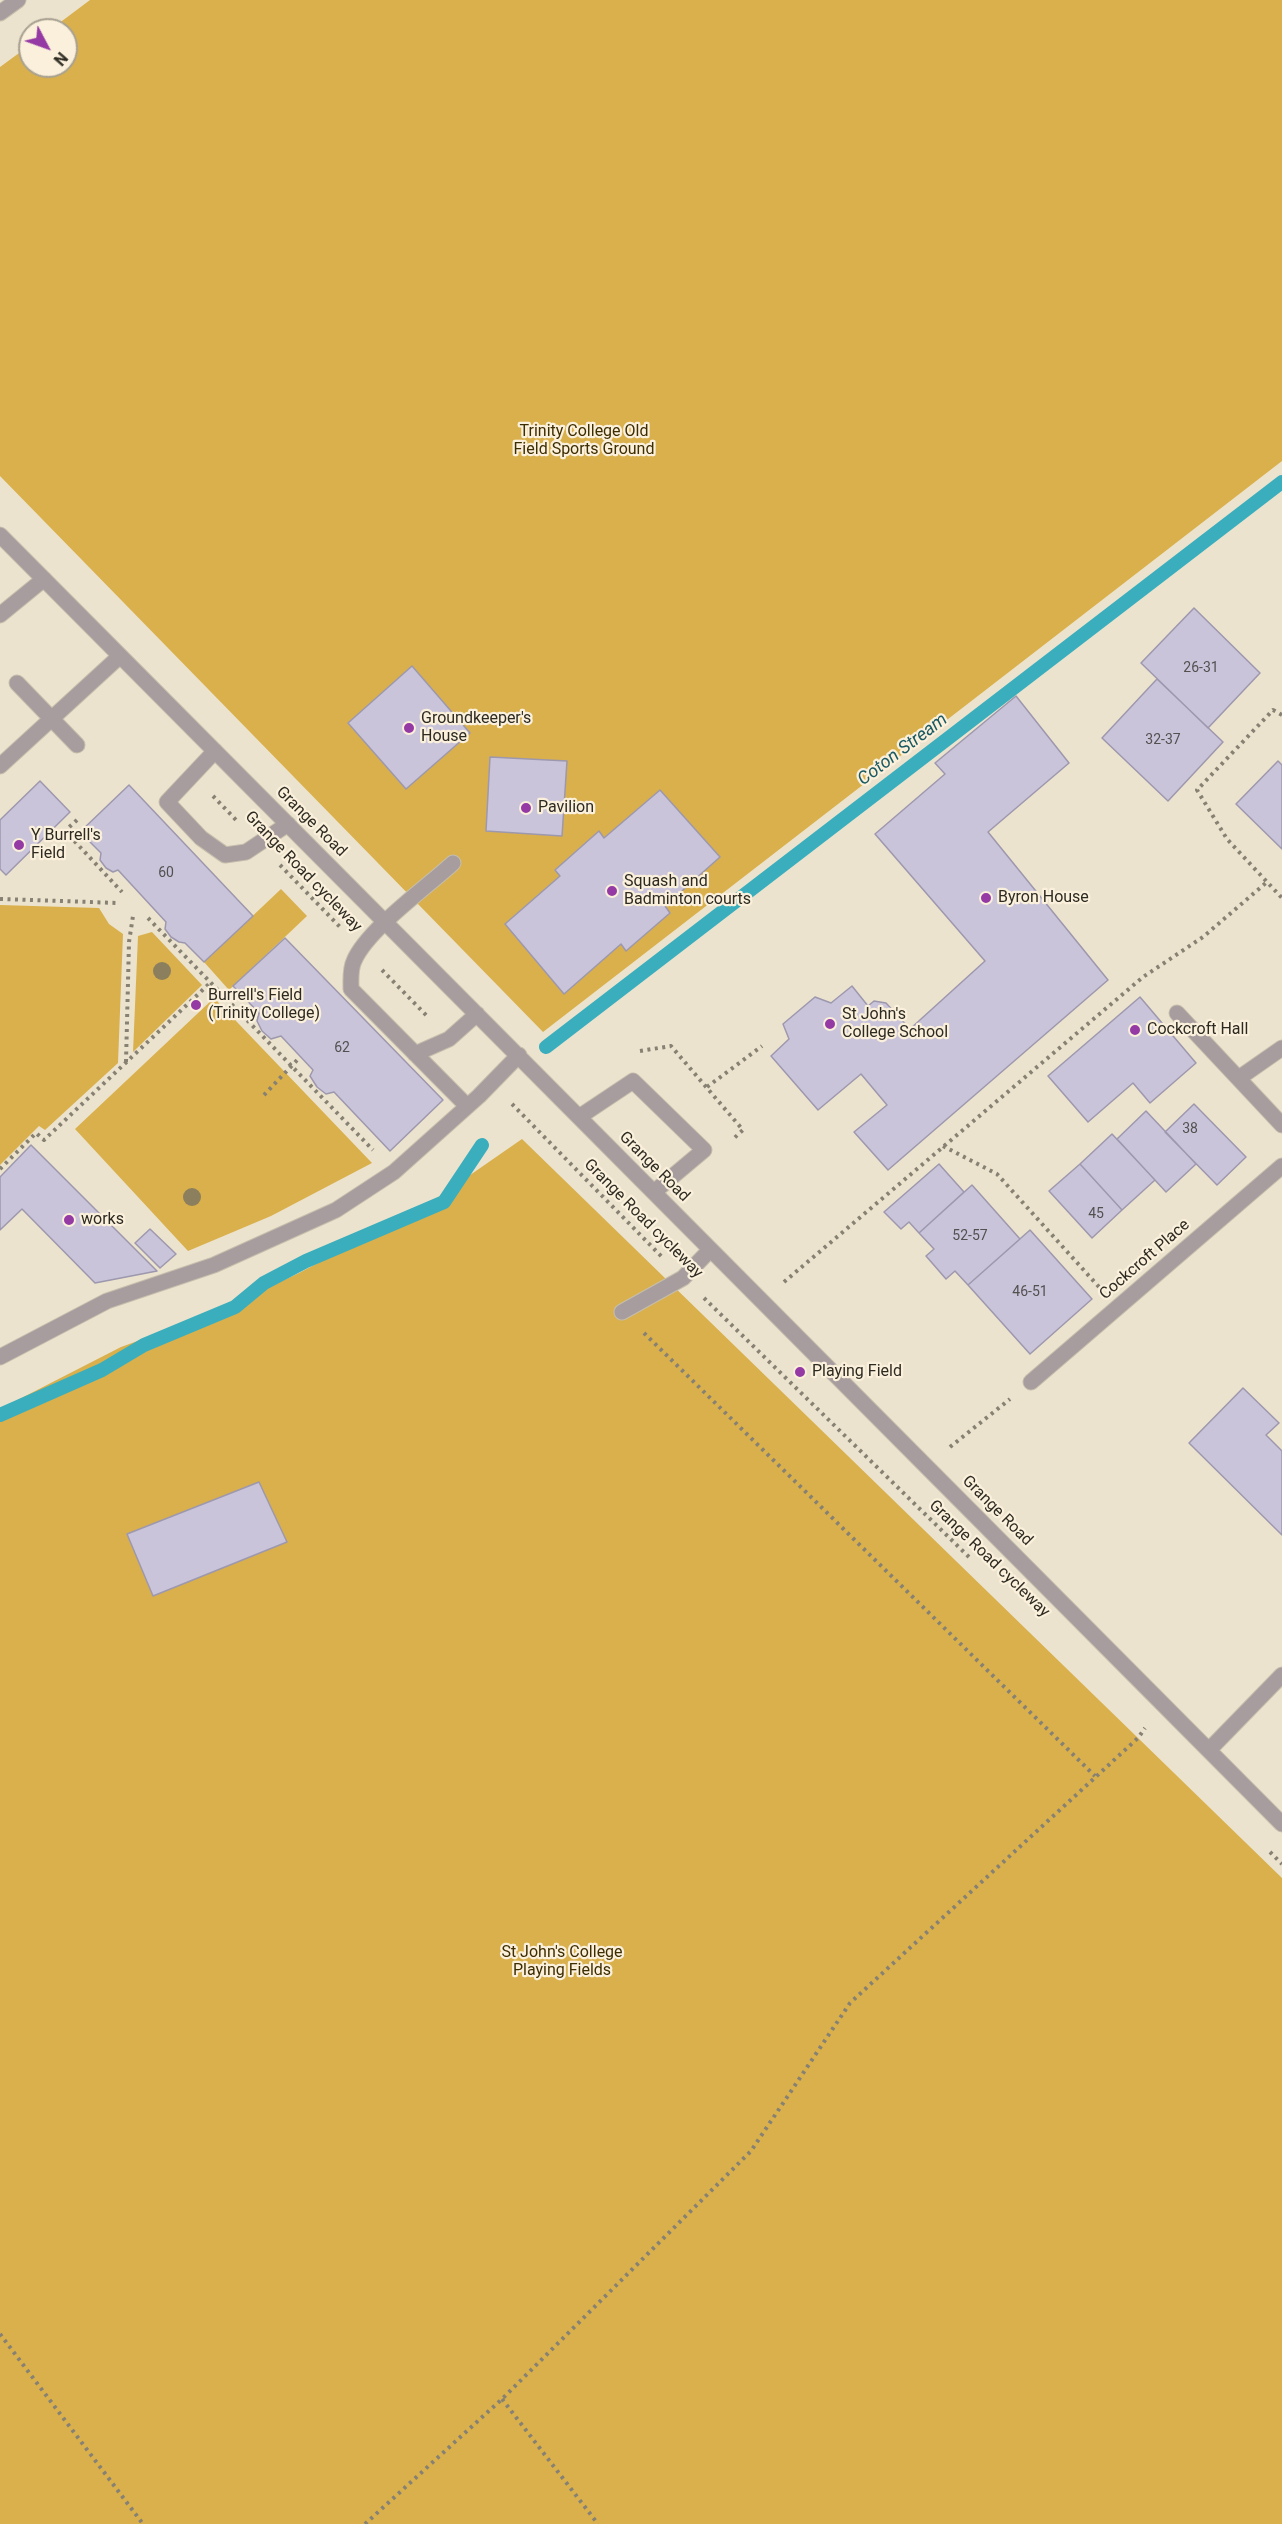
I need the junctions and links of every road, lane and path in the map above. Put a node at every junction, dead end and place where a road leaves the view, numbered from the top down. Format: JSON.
{"nodes":[{"id":1,"x":18,"y":0,"type":"edge"},
{"id":2,"x":0,"y":13,"type":"edge"},
{"id":3,"x":0,"y":535,"type":"edge"},
{"id":4,"x":44,"y":579,"type":"junction"},
{"id":5,"x":0,"y":615,"type":"edge"},
{"id":6,"x":120,"y":656,"type":"junction"},
{"id":7,"x":17,"y":683,"type":"dead end"},
{"id":8,"x":1282,"y":715,"type":"edge"},
{"id":9,"x":51,"y":718,"type":"junction"},
{"id":10,"x":77,"y":745,"type":"dead end"},
{"id":11,"x":216,"y":751,"type":"junction"},
{"id":12,"x":0,"y":766,"type":"edge"},
{"id":13,"x":192,"y":776,"type":"junction"},
{"id":14,"x":77,"y":820,"type":"dead end"},
{"id":15,"x":288,"y":824,"type":"junction"},
{"id":16,"x":260,"y":845,"type":"junction"},
{"id":17,"x":453,"y":863,"type":"dead end"},
{"id":18,"x":1267,"y":882,"type":"junction"},
{"id":19,"x":122,"y":892,"type":"dead end"},
{"id":20,"x":1282,"y":898,"type":"edge"},
{"id":21,"x":0,"y":899,"type":"edge"},
{"id":22,"x":119,"y":903,"type":"dead end"},
{"id":23,"x":133,"y":915,"type":"dead end"},
{"id":24,"x":148,"y":918,"type":"dead end"},
{"id":25,"x":386,"y":922,"type":"junction"},
{"id":26,"x":361,"y":948,"type":"junction"},
{"id":27,"x":210,"y":983,"type":"junction"},
{"id":28,"x":1177,"y":1013,"type":"dead end"},
{"id":29,"x":477,"y":1014,"type":"junction"},
{"id":30,"x":449,"y":1038,"type":"junction"},
{"id":31,"x":762,"y":1046,"type":"dead end"},
{"id":32,"x":1282,"y":1048,"type":"edge"},
{"id":33,"x":415,"y":1054,"type":"junction"},
{"id":34,"x":519,"y":1055,"type":"junction"},
{"id":35,"x":300,"y":1057,"type":"dead end"},
{"id":36,"x":126,"y":1063,"type":"junction"},
{"id":37,"x":291,"y":1066,"type":"junction"},
{"id":38,"x":1239,"y":1078,"type":"junction"},
{"id":39,"x":492,"y":1083,"type":"junction"},
{"id":40,"x":707,"y":1088,"type":"dead end"},
{"id":41,"x":264,"y":1095,"type":"dead end"},
{"id":42,"x":468,"y":1107,"type":"junction"},
{"id":43,"x":579,"y":1117,"type":"junction"},
{"id":44,"x":1282,"y":1125,"type":"edge"},
{"id":45,"x":943,"y":1146,"type":"junction"},
{"id":46,"x":1282,"y":1166,"type":"edge"},
{"id":47,"x":0,"y":1169,"type":"edge"},
{"id":48,"x":394,"y":1172,"type":"junction"},
{"id":49,"x":654,"y":1192,"type":"junction"},
{"id":50,"x":710,"y":1250,"type":"junction"},
{"id":51,"x":683,"y":1278,"type":"junction"},
{"id":52,"x":763,"y":1300,"type":"junction"},
{"id":53,"x":1118,"y":1308,"type":"junction"},
{"id":54,"x":622,"y":1312,"type":"joint"},
{"id":55,"x":0,"y":1358,"type":"edge"},
{"id":56,"x":1031,"y":1382,"type":"joint"},
{"id":57,"x":927,"y":1466,"type":"junction"},
{"id":58,"x":972,"y":1560,"type":"dead end"},
{"id":59,"x":1282,"y":1675,"type":"edge"},
{"id":60,"x":1167,"y":1708,"type":"junction"},
{"id":61,"x":1137,"y":1721,"type":"dead end"},
{"id":62,"x":1144,"y":1729,"type":"junction"},
{"id":63,"x":1152,"y":1737,"type":"dead end"},
{"id":64,"x":1209,"y":1750,"type":"junction"},
{"id":65,"x":1095,"y":1776,"type":"junction"},
{"id":66,"x":1282,"y":1824,"type":"edge"},
{"id":67,"x":1266,"y":1848,"type":"dead end"},
{"id":68,"x":1282,"y":1864,"type":"edge"},
{"id":69,"x":0,"y":2334,"type":"edge"},
{"id":70,"x":502,"y":2399,"type":"junction"},
{"id":71,"x":143,"y":2524,"type":"edge"},
{"id":72,"x":365,"y":2524,"type":"edge"},
{"id":73,"x":598,"y":2524,"type":"edge"}],
"edges":[{"from":1,"to":2,"type":"street"},
{"from":3,"to":4,"type":"street","name":"Grange Road"},
{"from":4,"to":5,"type":"street"},
{"from":4,"to":6,"type":"street","name":"Grange Road"},
{"from":6,"to":9,"type":"street"},
{"from":6,"to":11,"type":"street","name":"Grange Road"},
{"from":7,"to":9,"type":"street"},
{"from":8,"to":18,"type":"path"},
{"from":9,"to":10,"type":"street"},
{"from":9,"to":12,"type":"street"},
{"from":11,"to":13,"type":"street"},
{"from":11,"to":15,"type":"street","name":"Grange Road"},
{"from":13,"to":16,"type":"path","name":"Grange Road cycleway"},
{"from":13,"to":16,"type":"street"},
{"from":14,"to":19,"type":"path"},
{"from":15,"to":16,"type":"street"},
{"from":15,"to":25,"type":"street","name":"Grange Road"},
{"from":16,"to":26,"type":"path","name":"Grange Road cycleway"},
{"from":17,"to":25,"type":"street"},
{"from":18,"to":20,"type":"path"},
{"from":18,"to":45,"type":"path"},
{"from":21,"to":22,"type":"path"},
{"from":23,"to":36,"type":"path"},
{"from":24,"to":27,"type":"path"},
{"from":25,"to":26,"type":"street"},
{"from":25,"to":29,"type":"street","name":"Grange Road"},
{"from":26,"to":30,"type":"path","name":"Grange Road cycleway"},
{"from":26,"to":33,"type":"street"},
{"from":27,"to":36,"type":"path"},
{"from":27,"to":37,"type":"path"},
{"from":28,"to":38,"type":"street"},
{"from":29,"to":30,"type":"street"},
{"from":29,"to":34,"type":"street","name":"Grange Road"},
{"from":30,"to":33,"type":"street"},
{"from":31,"to":40,"type":"path"},
{"from":32,"to":38,"type":"street"},
{"from":33,"to":42,"type":"street"},
{"from":34,"to":39,"type":"street"},
{"from":34,"to":43,"type":"street","name":"Grange Road"},
{"from":35,"to":37,"type":"path"},
{"from":36,"to":47,"type":"path"},
{"from":37,"to":41,"type":"path"},
{"from":37,"to":48,"type":"path"},
{"from":38,"to":44,"type":"street"},
{"from":39,"to":42,"type":"street"},
{"from":39,"to":51,"type":"path","name":"Grange Road cycleway"},
{"from":42,"to":48,"type":"street"},
{"from":43,"to":49,"type":"street","name":"Grange Road"},
{"from":43,"to":49,"type":"street"},
{"from":45,"to":52,"type":"path"},
{"from":45,"to":53,"type":"path"},
{"from":46,"to":53,"type":"street","name":"Cockcroft Place"},
{"from":48,"to":55,"type":"street"},
{"from":49,"to":50,"type":"street","name":"Grange Road"},
{"from":50,"to":51,"type":"street"},
{"from":50,"to":52,"type":"street","name":"Grange Road"},
{"from":51,"to":54,"type":"street"},
{"from":51,"to":58,"type":"path","name":"Grange Road cycleway"},
{"from":52,"to":57,"type":"street","name":"Grange Road"},
{"from":53,"to":56,"type":"street","name":"Cockcroft Place"},
{"from":54,"to":65,"type":"path"},
{"from":56,"to":57,"type":"path"},
{"from":57,"to":60,"type":"street","name":"Grange Road"},
{"from":59,"to":64,"type":"street"},
{"from":60,"to":62,"type":"path"},
{"from":60,"to":64,"type":"street","name":"Grange Road"},
{"from":61,"to":62,"type":"path"},
{"from":62,"to":63,"type":"path"},
{"from":62,"to":65,"type":"path"},
{"from":64,"to":66,"type":"street","name":"Grange Road"},
{"from":65,"to":70,"type":"path"},
{"from":67,"to":68,"type":"path"},
{"from":69,"to":71,"type":"path"},
{"from":70,"to":72,"type":"path"},
{"from":70,"to":73,"type":"path"}]}
